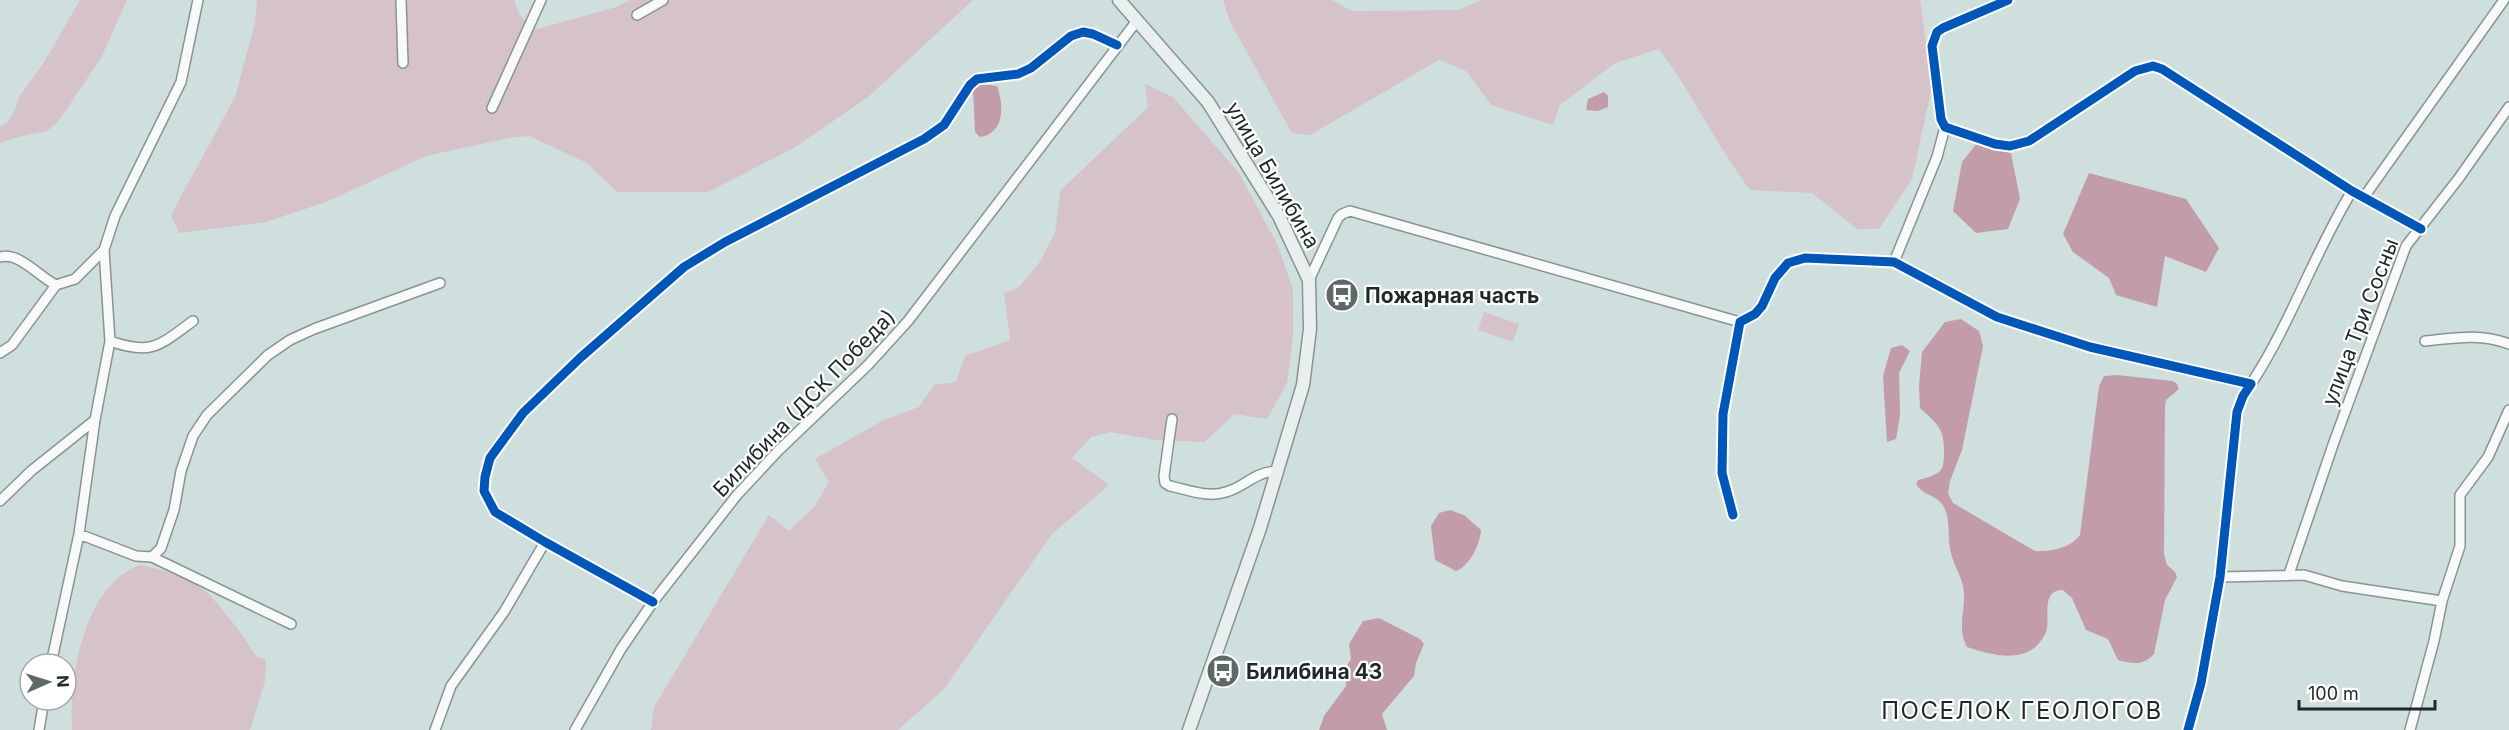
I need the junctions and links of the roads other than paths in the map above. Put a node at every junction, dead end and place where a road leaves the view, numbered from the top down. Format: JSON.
{"nodes":[{"id":1,"x":198,"y":0,"type":"edge"},
{"id":2,"x":401,"y":0,"type":"edge"},
{"id":3,"x":541,"y":0,"type":"edge"},
{"id":4,"x":663,"y":0,"type":"edge"},
{"id":5,"x":1119,"y":0,"type":"edge"},
{"id":6,"x":2008,"y":0,"type":"edge"},
{"id":7,"x":2504,"y":0,"type":"edge"},
{"id":8,"x":637,"y":15,"type":"dead end"},
{"id":9,"x":1137,"y":22,"type":"junction"},
{"id":10,"x":1117,"y":45,"type":"junction"},
{"id":11,"x":403,"y":63,"type":"dead end"},
{"id":12,"x":2509,"y":107,"type":"edge"},
{"id":13,"x":492,"y":108,"type":"dead end"},
{"id":14,"x":1946,"y":127,"type":"junction"},
{"id":15,"x":2352,"y":191,"type":"junction"},
{"id":16,"x":2364,"y":197,"type":"junction"},
{"id":17,"x":2421,"y":229,"type":"junction"},
{"id":18,"x":104,"y":250,"type":"junction"},
{"id":19,"x":0,"y":257,"type":"edge"},
{"id":20,"x":1894,"y":262,"type":"junction"},
{"id":21,"x":1309,"y":280,"type":"junction"},
{"id":22,"x":440,"y":283,"type":"dead end"},
{"id":23,"x":56,"y":285,"type":"junction"},
{"id":24,"x":193,"y":321,"type":"dead end"},
{"id":25,"x":1740,"y":322,"type":"junction"},
{"id":26,"x":110,"y":341,"type":"junction"},
{"id":27,"x":2425,"y":341,"type":"dead end"},
{"id":28,"x":2509,"y":344,"type":"edge"},
{"id":29,"x":0,"y":353,"type":"edge"},
{"id":30,"x":2251,"y":384,"type":"junction"},
{"id":31,"x":2509,"y":410,"type":"edge"},
{"id":32,"x":1172,"y":419,"type":"dead end"},
{"id":33,"x":95,"y":420,"type":"junction"},
{"id":34,"x":1278,"y":471,"type":"junction"},
{"id":35,"x":0,"y":501,"type":"edge"},
{"id":36,"x":1733,"y":515,"type":"dead end"},
{"id":37,"x":79,"y":534,"type":"junction"},
{"id":38,"x":545,"y":542,"type":"junction"},
{"id":39,"x":152,"y":557,"type":"junction"},
{"id":40,"x":2289,"y":574,"type":"junction"},
{"id":41,"x":2220,"y":578,"type":"junction"},
{"id":42,"x":2442,"y":601,"type":"junction"},
{"id":43,"x":653,"y":602,"type":"junction"},
{"id":44,"x":291,"y":624,"type":"dead end"},
{"id":45,"x":54,"y":652,"type":"edge"},
{"id":46,"x":42,"y":712,"type":"edge"},
{"id":47,"x":39,"y":730,"type":"edge"},
{"id":48,"x":435,"y":730,"type":"edge"},
{"id":49,"x":575,"y":730,"type":"edge"},
{"id":50,"x":1189,"y":730,"type":"edge"},
{"id":51,"x":2187,"y":730,"type":"edge"},
{"id":52,"x":2410,"y":730,"type":"edge"}],
"edges":[{"from":1,"to":18,"type":"street"},
{"from":2,"to":11,"type":"street"},
{"from":3,"to":13,"type":"street"},
{"from":4,"to":8,"type":"street"},
{"from":5,"to":9,"type":"main road","name":"улица Билибина"},
{"from":6,"to":14,"type":"street"},
{"from":7,"to":16,"type":"street"},
{"from":9,"to":10,"type":"street","name":"Билибина (ДСК Победа)"},
{"from":9,"to":21,"type":"main road","name":"улица Билибина"},
{"from":10,"to":38,"type":"street"},
{"from":10,"to":43,"type":"street","name":"Билибина (ДСК Победа)"},
{"from":12,"to":17,"type":"street","name":"улица Три Сосны"},
{"from":14,"to":15,"type":"street"},
{"from":14,"to":20,"type":"street"},
{"from":15,"to":16,"type":"street"},
{"from":15,"to":30,"type":"street"},
{"from":16,"to":17,"type":"street"},
{"from":17,"to":40,"type":"street","name":"улица Три Сосны"},
{"from":18,"to":23,"type":"street"},
{"from":18,"to":26,"type":"street"},
{"from":19,"to":23,"type":"street"},
{"from":20,"to":25,"type":"street"},
{"from":20,"to":30,"type":"street"},
{"from":21,"to":25,"type":"street"},
{"from":21,"to":34,"type":"main road","name":"улица Билибина"},
{"from":22,"to":39,"type":"street"},
{"from":23,"to":29,"type":"street"},
{"from":24,"to":26,"type":"street"},
{"from":25,"to":36,"type":"street"},
{"from":26,"to":33,"type":"street"},
{"from":27,"to":28,"type":"street"},
{"from":30,"to":41,"type":"street"},
{"from":31,"to":42,"type":"street"},
{"from":32,"to":34,"type":"street"},
{"from":33,"to":35,"type":"street"},
{"from":33,"to":37,"type":"street"},
{"from":34,"to":50,"type":"main road","name":"улица Билибина"},
{"from":37,"to":39,"type":"street"},
{"from":37,"to":45,"type":"street"},
{"from":38,"to":43,"type":"street"},
{"from":38,"to":48,"type":"street"},
{"from":39,"to":44,"type":"street"},
{"from":40,"to":41,"type":"street"},
{"from":40,"to":42,"type":"street"},
{"from":41,"to":51,"type":"street"},
{"from":42,"to":52,"type":"street"},
{"from":43,"to":49,"type":"street","name":"Билибина (ДСК Победа)"},
{"from":46,"to":47,"type":"street"}]}
